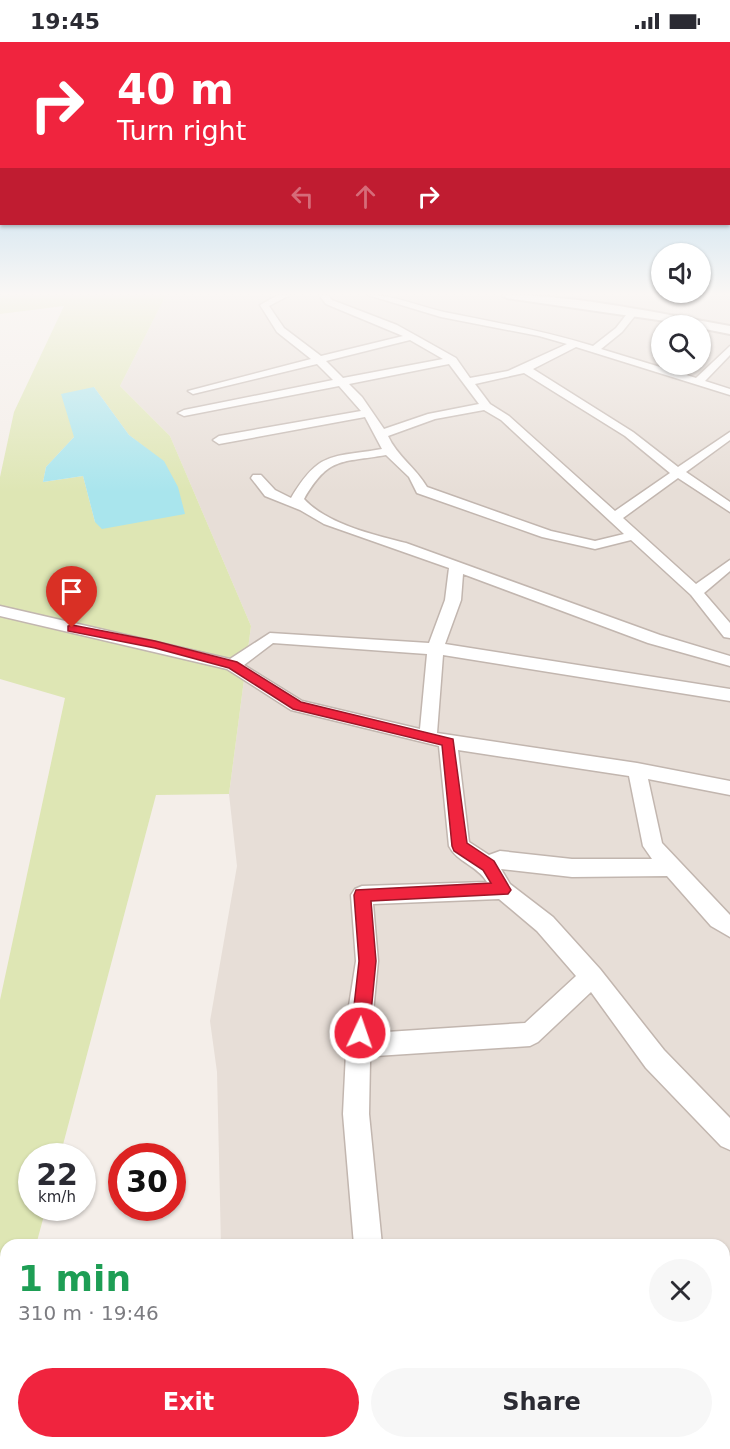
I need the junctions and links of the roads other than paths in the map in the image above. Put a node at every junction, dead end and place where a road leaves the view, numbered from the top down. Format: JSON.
{"nodes":[{"id":1,"x":319,"y":360,"type":"edge"},
{"id":2,"x":452,"y":360,"type":"edge"},
{"id":3,"x":316,"y":361,"type":"edge"},
{"id":4,"x":449,"y":361,"type":"edge"},
{"id":5,"x":544,"y":361,"type":"edge"},
{"id":6,"x":631,"y":361,"type":"edge"},
{"id":7,"x":719,"y":361,"type":"edge"},
{"id":8,"x":527,"y":370,"type":"junction"},
{"id":9,"x":469,"y":381,"type":"junction"},
{"id":10,"x":698,"y":382,"type":"junction"},
{"id":11,"x":340,"y":383,"type":"junction"},
{"id":12,"x":193,"y":391,"type":"dead end"},
{"id":13,"x":730,"y":392,"type":"edge"},
{"id":14,"x":486,"y":406,"type":"junction"},
{"id":15,"x":184,"y":413,"type":"dead end"},
{"id":16,"x":367,"y":413,"type":"junction"},
{"id":17,"x":382,"y":434,"type":"junction"},
{"id":18,"x":730,"y":435,"type":"edge"},
{"id":19,"x":219,"y":440,"type":"dead end"},
{"id":20,"x":389,"y":451,"type":"junction"},
{"id":21,"x":680,"y":472,"type":"junction"},
{"id":22,"x":257,"y":478,"type":"dead end"},
{"id":23,"x":300,"y":506,"type":"junction"},
{"id":24,"x":730,"y":508,"type":"edge"},
{"id":25,"x":615,"y":518,"type":"junction"},
{"id":26,"x":636,"y":535,"type":"junction"},
{"id":27,"x":730,"y":564,"type":"edge"},
{"id":28,"x":456,"y":567,"type":"junction"},
{"id":29,"x":696,"y":592,"type":"junction"},
{"id":30,"x":0,"y":612,"type":"edge"},
{"id":31,"x":728,"y":627,"type":"edge"},
{"id":32,"x":435,"y":650,"type":"junction"},
{"id":33,"x":730,"y":661,"type":"edge"},
{"id":34,"x":233,"y":665,"type":"junction"},
{"id":35,"x":730,"y":695,"type":"edge"},
{"id":36,"x":428,"y":737,"type":"junction"},
{"id":37,"x":448,"y":742,"type":"junction"},
{"id":38,"x":637,"y":770,"type":"junction"},
{"id":39,"x":730,"y":788,"type":"edge"},
{"id":40,"x":489,"y":866,"type":"junction"},
{"id":41,"x":672,"y":867,"type":"junction"},
{"id":42,"x":503,"y":890,"type":"junction"},
{"id":43,"x":730,"y":927,"type":"edge"},
{"id":44,"x":592,"y":976,"type":"junction"},
{"id":45,"x":359,"y":1055,"type":"junction"},
{"id":46,"x":730,"y":1137,"type":"edge"},
{"id":47,"x":367,"y":1239,"type":"edge"}],
"edges":[{"from":1,"to":11,"type":"street"},
{"from":2,"to":9,"type":"street"},
{"from":3,"to":12,"type":"street"},
{"from":4,"to":11,"type":"street"},
{"from":5,"to":8,"type":"street"},
{"from":6,"to":10,"type":"street"},
{"from":7,"to":10,"type":"street"},
{"from":8,"to":9,"type":"street"},
{"from":8,"to":21,"type":"street"},
{"from":9,"to":14,"type":"street"},
{"from":10,"to":13,"type":"street"},
{"from":11,"to":15,"type":"street"},
{"from":11,"to":16,"type":"street"},
{"from":14,"to":17,"type":"street"},
{"from":14,"to":25,"type":"street"},
{"from":16,"to":17,"type":"street"},
{"from":16,"to":19,"type":"street"},
{"from":17,"to":20,"type":"street"},
{"from":18,"to":21,"type":"street"},
{"from":20,"to":23,"type":"street"},
{"from":20,"to":26,"type":"street"},
{"from":21,"to":24,"type":"street"},
{"from":21,"to":25,"type":"street"},
{"from":22,"to":23,"type":"street"},
{"from":23,"to":28,"type":"street"},
{"from":25,"to":26,"type":"street"},
{"from":26,"to":29,"type":"street"},
{"from":27,"to":29,"type":"street"},
{"from":28,"to":32,"type":"street"},
{"from":28,"to":33,"type":"street"},
{"from":29,"to":31,"type":"street"},
{"from":30,"to":34,"type":"street"},
{"from":32,"to":34,"type":"street"},
{"from":32,"to":35,"type":"street"},
{"from":32,"to":36,"type":"street"},
{"from":34,"to":36,"type":"street"},
{"from":36,"to":37,"type":"street"},
{"from":37,"to":38,"type":"street"},
{"from":37,"to":40,"type":"street"},
{"from":38,"to":39,"type":"street"},
{"from":38,"to":41,"type":"street"},
{"from":40,"to":41,"type":"street"},
{"from":40,"to":42,"type":"street"},
{"from":41,"to":43,"type":"street"},
{"from":42,"to":44,"type":"street"},
{"from":42,"to":45,"type":"street"},
{"from":44,"to":45,"type":"street"},
{"from":44,"to":46,"type":"street"},
{"from":45,"to":47,"type":"street"}]}
